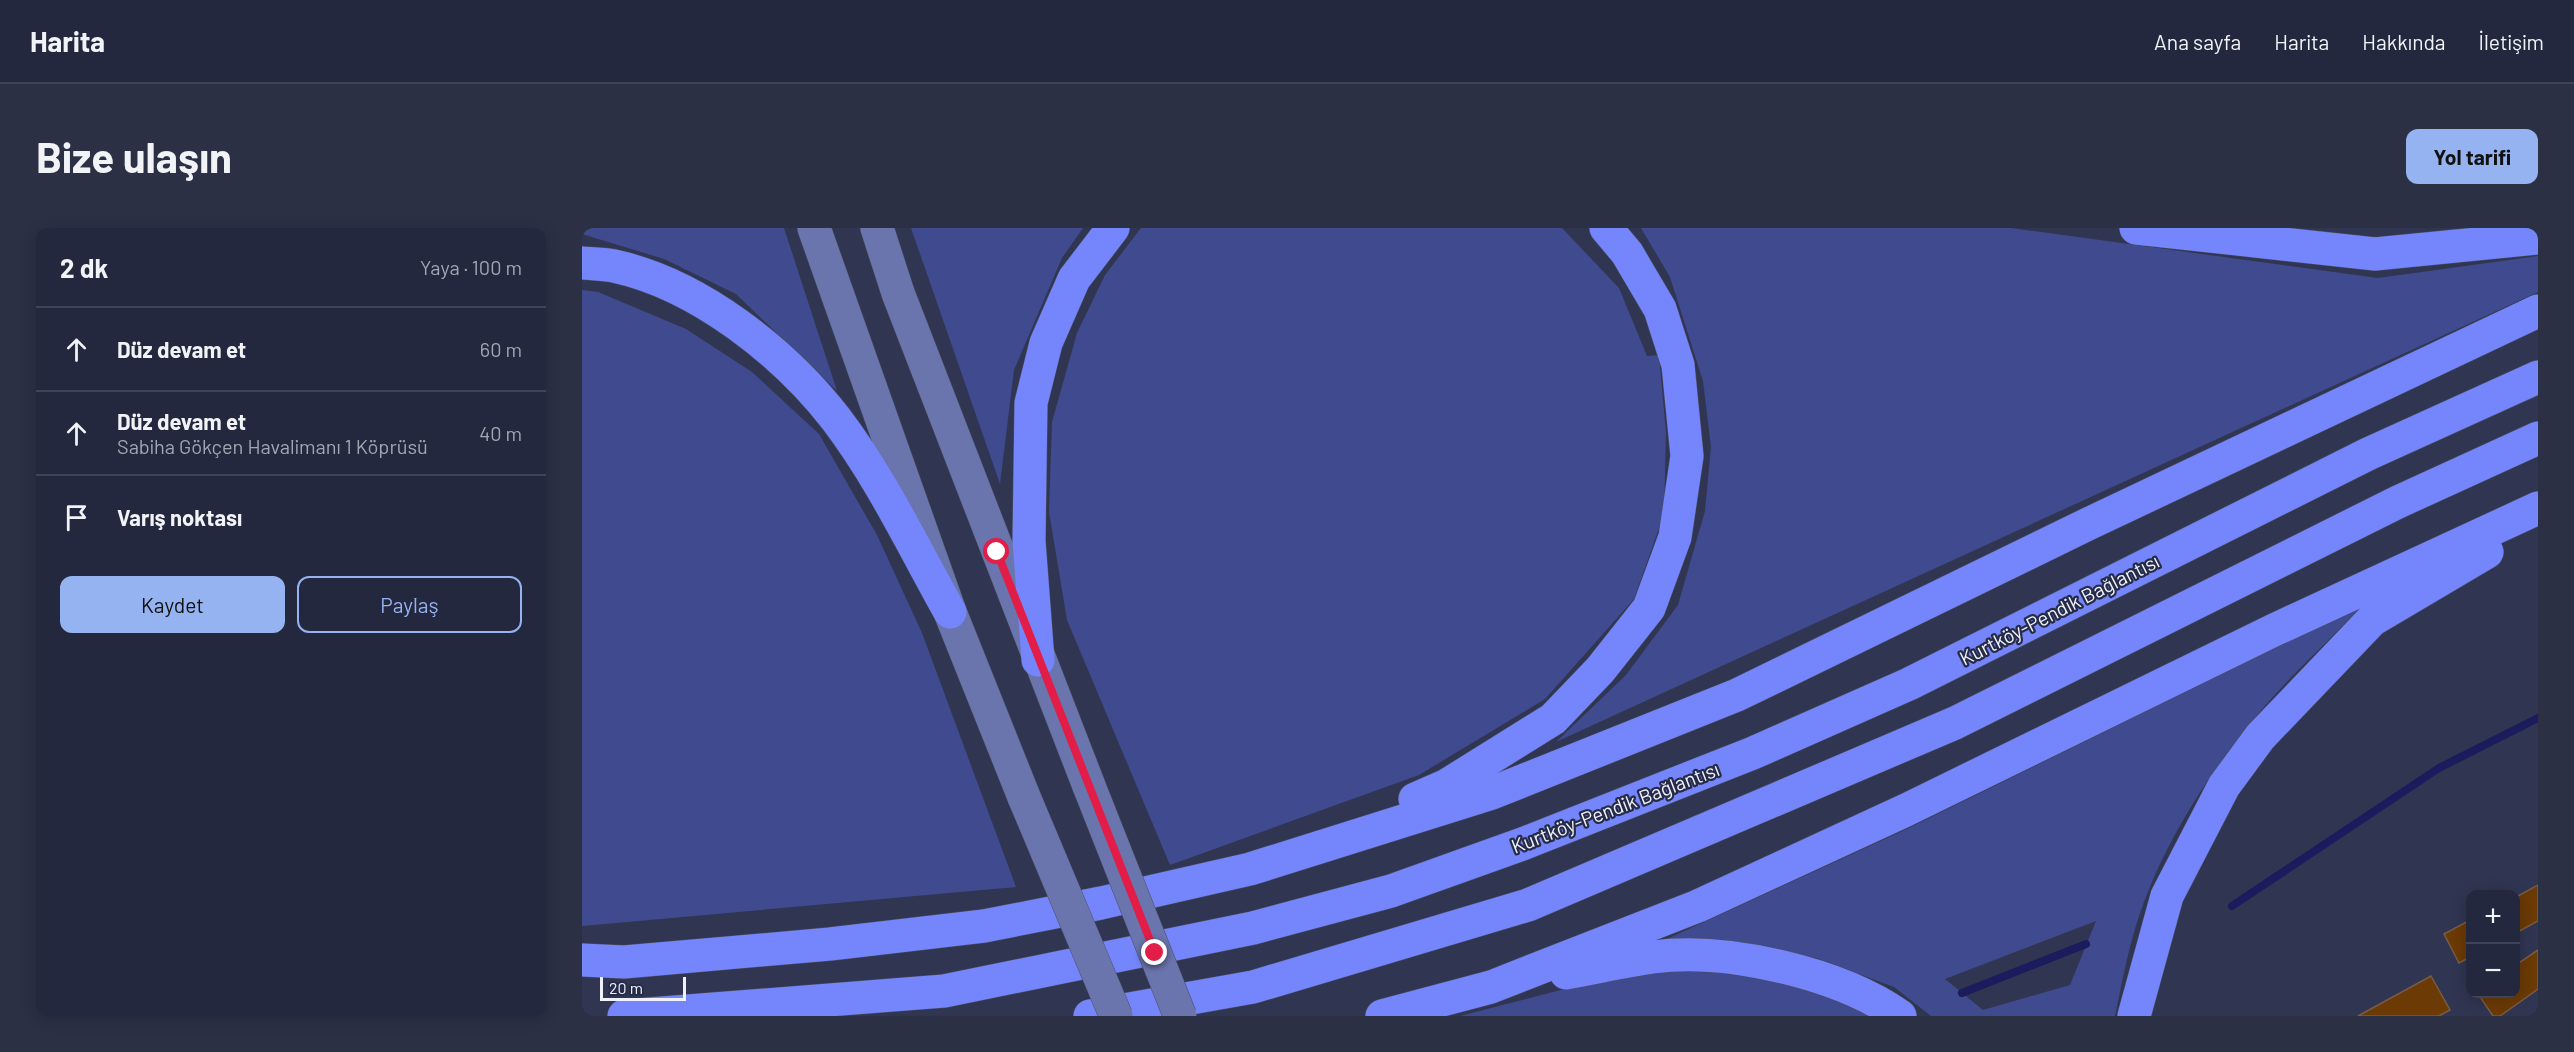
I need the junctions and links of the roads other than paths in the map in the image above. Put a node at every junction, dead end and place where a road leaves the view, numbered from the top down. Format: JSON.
{"nodes":[{"id":1,"x":814,"y":228,"type":"edge"},
{"id":2,"x":877,"y":228,"type":"edge"},
{"id":3,"x":1113,"y":228,"type":"edge"},
{"id":4,"x":1606,"y":228,"type":"edge"},
{"id":5,"x":2136,"y":228,"type":"edge"},
{"id":6,"x":2538,"y":238,"type":"edge"},
{"id":7,"x":582,"y":263,"type":"edge"},
{"id":8,"x":2538,"y":311,"type":"edge"},
{"id":9,"x":2538,"y":377,"type":"edge"},
{"id":10,"x":2538,"y":438,"type":"edge"},
{"id":11,"x":2538,"y":508,"type":"edge"},
{"id":12,"x":2538,"y":522,"type":"edge"},
{"id":13,"x":950,"y":612,"type":"junction"},
{"id":14,"x":1038,"y":660,"type":"junction"},
{"id":15,"x":1250,"y":869,"type":"junction"},
{"id":16,"x":582,"y":951,"type":"edge"},
{"id":17,"x":582,"y":960,"type":"edge"},
{"id":18,"x":624,"y":962,"type":"junction"},
{"id":19,"x":1491,"y":987,"type":"junction"},
{"id":20,"x":624,"y":1016,"type":"edge"},
{"id":21,"x":1090,"y":1016,"type":"edge"},
{"id":22,"x":1116,"y":1016,"type":"edge"},
{"id":23,"x":1180,"y":1016,"type":"edge"},
{"id":24,"x":1382,"y":1016,"type":"edge"},
{"id":25,"x":1900,"y":1016,"type":"edge"},
{"id":26,"x":2134,"y":1016,"type":"edge"}],
"edges":[{"from":1,"to":13,"type":"main road"},
{"from":2,"to":14,"type":"main road"},
{"from":3,"to":14,"type":"highway"},
{"from":4,"to":15,"type":"highway"},
{"from":5,"to":6,"type":"highway"},
{"from":7,"to":13,"type":"highway"},
{"from":8,"to":15,"type":"highway"},
{"from":9,"to":20,"type":"highway","name":"Kurtköy-Pendik Bağlantısı"},
{"from":10,"to":21,"type":"highway"},
{"from":11,"to":19,"type":"highway"},
{"from":12,"to":26,"type":"highway"},
{"from":13,"to":22,"type":"main road","bridge":true},
{"from":14,"to":23,"type":"main road","bridge":true},
{"from":15,"to":18,"type":"highway"},
{"from":16,"to":18,"type":"highway"},
{"from":17,"to":18,"type":"highway"},
{"from":19,"to":24,"type":"highway"},
{"from":19,"to":25,"type":"highway"}]}
